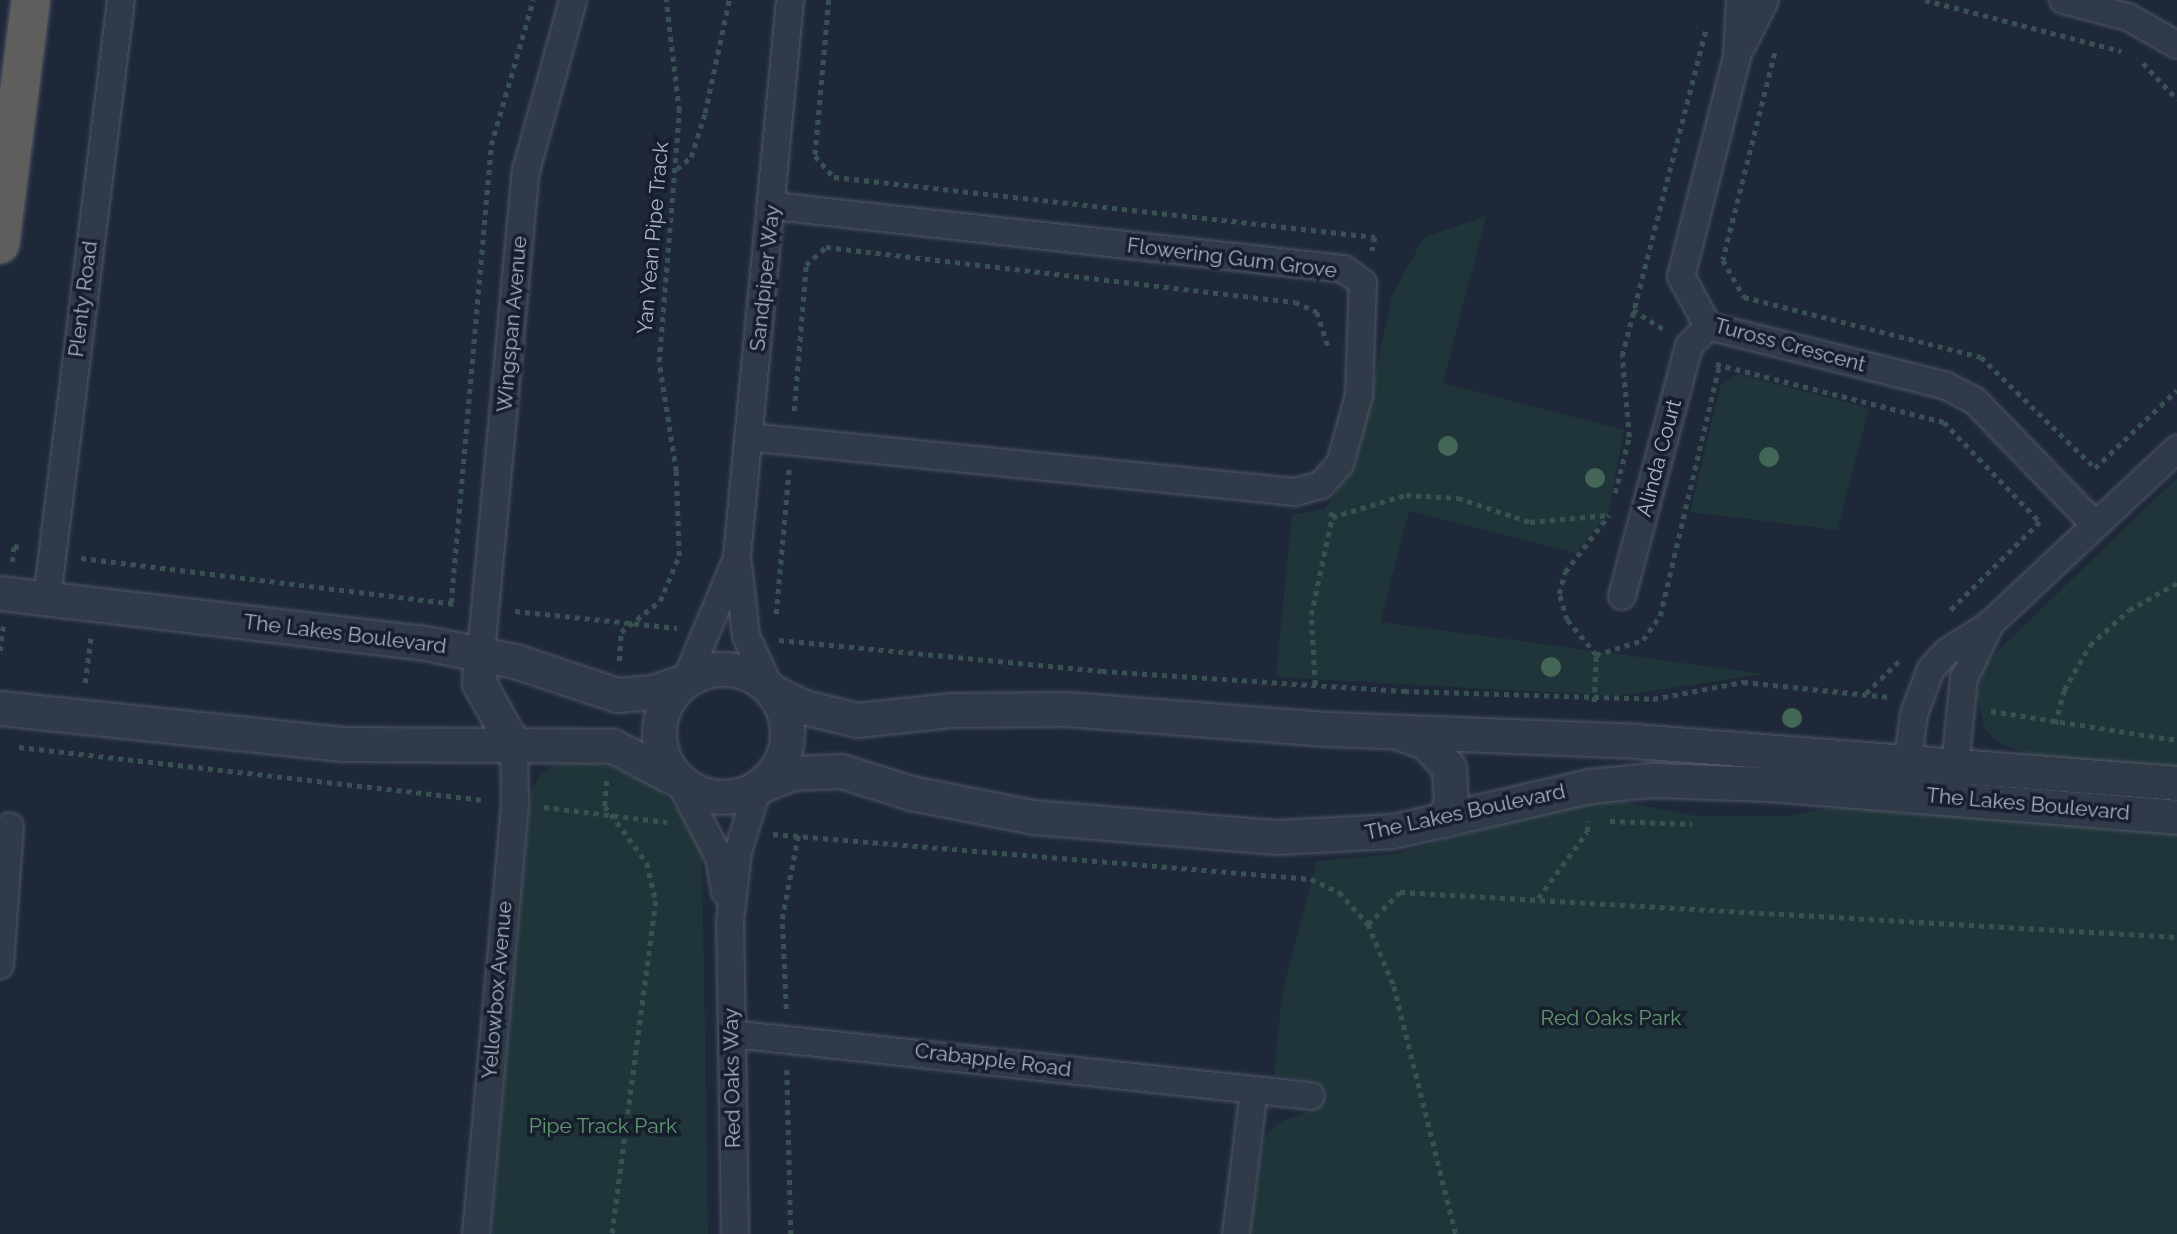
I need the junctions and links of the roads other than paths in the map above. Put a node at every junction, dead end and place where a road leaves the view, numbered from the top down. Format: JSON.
{"nodes":[{"id":1,"x":31,"y":0,"type":"edge"},
{"id":2,"x":121,"y":0,"type":"edge"},
{"id":3,"x":573,"y":0,"type":"edge"},
{"id":4,"x":790,"y":0,"type":"edge"},
{"id":5,"x":1740,"y":0,"type":"edge"},
{"id":6,"x":1765,"y":0,"type":"edge"},
{"id":7,"x":2063,"y":0,"type":"edge"},
{"id":8,"x":2177,"y":45,"type":"edge"},
{"id":9,"x":1737,"y":58,"type":"junction"},
{"id":10,"x":773,"y":206,"type":"junction"},
{"id":11,"x":0,"y":244,"type":"edge"},
{"id":12,"x":1708,"y":326,"type":"junction"},
{"id":13,"x":748,"y":437,"type":"junction"},
{"id":14,"x":2177,"y":449,"type":"edge"},
{"id":15,"x":2095,"y":525,"type":"junction"},
{"id":16,"x":737,"y":556,"type":"junction"},
{"id":17,"x":4,"y":593,"type":"edge"},
{"id":18,"x":1622,"y":596,"type":"dead end"},
{"id":19,"x":47,"y":599,"type":"junction"},
{"id":20,"x":1989,"y":625,"type":"junction"},
{"id":21,"x":481,"y":653,"type":"junction"},
{"id":22,"x":684,"y":681,"type":"junction"},
{"id":23,"x":772,"y":690,"type":"junction"},
{"id":24,"x":0,"y":708,"type":"edge"},
{"id":25,"x":1393,"y":732,"type":"junction"},
{"id":26,"x":514,"y":746,"type":"junction"},
{"id":27,"x":1908,"y":760,"type":"junction"},
{"id":28,"x":1955,"y":763,"type":"junction"},
{"id":29,"x":678,"y":780,"type":"junction"},
{"id":30,"x":2177,"y":783,"type":"edge"},
{"id":31,"x":759,"y":786,"type":"junction"},
{"id":32,"x":1904,"y":794,"type":"junction"},
{"id":33,"x":1952,"y":797,"type":"junction"},
{"id":34,"x":2177,"y":817,"type":"edge"},
{"id":35,"x":1443,"y":820,"type":"junction"},
{"id":36,"x":10,"y":826,"type":"dead end"},
{"id":37,"x":3,"y":907,"type":"edge"},
{"id":38,"x":730,"y":921,"type":"junction"},
{"id":39,"x":0,"y":965,"type":"edge"},
{"id":40,"x":732,"y":1034,"type":"junction"},
{"id":41,"x":1254,"y":1090,"type":"junction"},
{"id":42,"x":1311,"y":1096,"type":"dead end"},
{"id":43,"x":476,"y":1234,"type":"edge"},
{"id":44,"x":735,"y":1234,"type":"edge"},
{"id":45,"x":1236,"y":1234,"type":"edge"}],
"edges":[{"from":1,"to":11,"type":"highway"},
{"from":2,"to":19,"type":"street","name":"Plenty Road"},
{"from":3,"to":21,"type":"street","name":"Wingspan Avenue"},
{"from":4,"to":10,"type":"street","name":"Sandpiper Way"},
{"from":5,"to":9,"type":"street","name":"Tuross Crescent"},
{"from":6,"to":9,"type":"street","name":"Tuross Crescent"},
{"from":7,"to":8,"type":"street"},
{"from":9,"to":12,"type":"street","name":"Tuross Crescent"},
{"from":10,"to":13,"type":"street","name":"Sandpiper Way"},
{"from":10,"to":13,"type":"street","name":"Flowering Gum Grove"},
{"from":12,"to":15,"type":"street","name":"Tuross Crescent"},
{"from":12,"to":18,"type":"street","name":"Alinda Court"},
{"from":13,"to":16,"type":"street","name":"Sandpiper Way"},
{"from":14,"to":15,"type":"street"},
{"from":15,"to":20,"type":"street"},
{"from":16,"to":22,"type":"street","name":"Sandpiper Way"},
{"from":16,"to":23,"type":"street","name":"Sandpiper Way"},
{"from":17,"to":19,"type":"street","name":"The Lakes Boulevard"},
{"from":19,"to":21,"type":"street","name":"The Lakes Boulevard"},
{"from":20,"to":27,"type":"street"},
{"from":20,"to":28,"type":"street"},
{"from":21,"to":22,"type":"street","name":"The Lakes Boulevard"},
{"from":21,"to":26,"type":"street"},
{"from":22,"to":23,"type":"street"},
{"from":22,"to":29,"type":"street"},
{"from":23,"to":25,"type":"street","name":"The Lakes Boulevard"},
{"from":23,"to":31,"type":"street"},
{"from":24,"to":26,"type":"street"},
{"from":25,"to":27,"type":"street","name":"The Lakes Boulevard"},
{"from":25,"to":35,"type":"street"},
{"from":26,"to":29,"type":"street"},
{"from":26,"to":43,"type":"street","name":"Yellowbox Avenue"},
{"from":27,"to":28,"type":"street","name":"The Lakes Boulevard"},
{"from":27,"to":32,"type":"street"},
{"from":28,"to":30,"type":"street","name":"The Lakes Boulevard"},
{"from":28,"to":33,"type":"street"},
{"from":29,"to":31,"type":"street"},
{"from":29,"to":38,"type":"street","name":"Red Oaks Way"},
{"from":31,"to":35,"type":"street","name":"The Lakes Boulevard"},
{"from":31,"to":38,"type":"street","name":"Red Oaks Way"},
{"from":32,"to":33,"type":"street","name":"The Lakes Boulevard"},
{"from":32,"to":35,"type":"street","name":"The Lakes Boulevard"},
{"from":33,"to":34,"type":"street","name":"The Lakes Boulevard"},
{"from":36,"to":37,"type":"street"},
{"from":37,"to":39,"type":"street"},
{"from":38,"to":40,"type":"street","name":"Red Oaks Way"},
{"from":40,"to":41,"type":"street","name":"Crabapple Road"},
{"from":40,"to":44,"type":"street","name":"Red Oaks Way"},
{"from":41,"to":42,"type":"street","name":"Crabapple Road"},
{"from":41,"to":45,"type":"street"}]}
